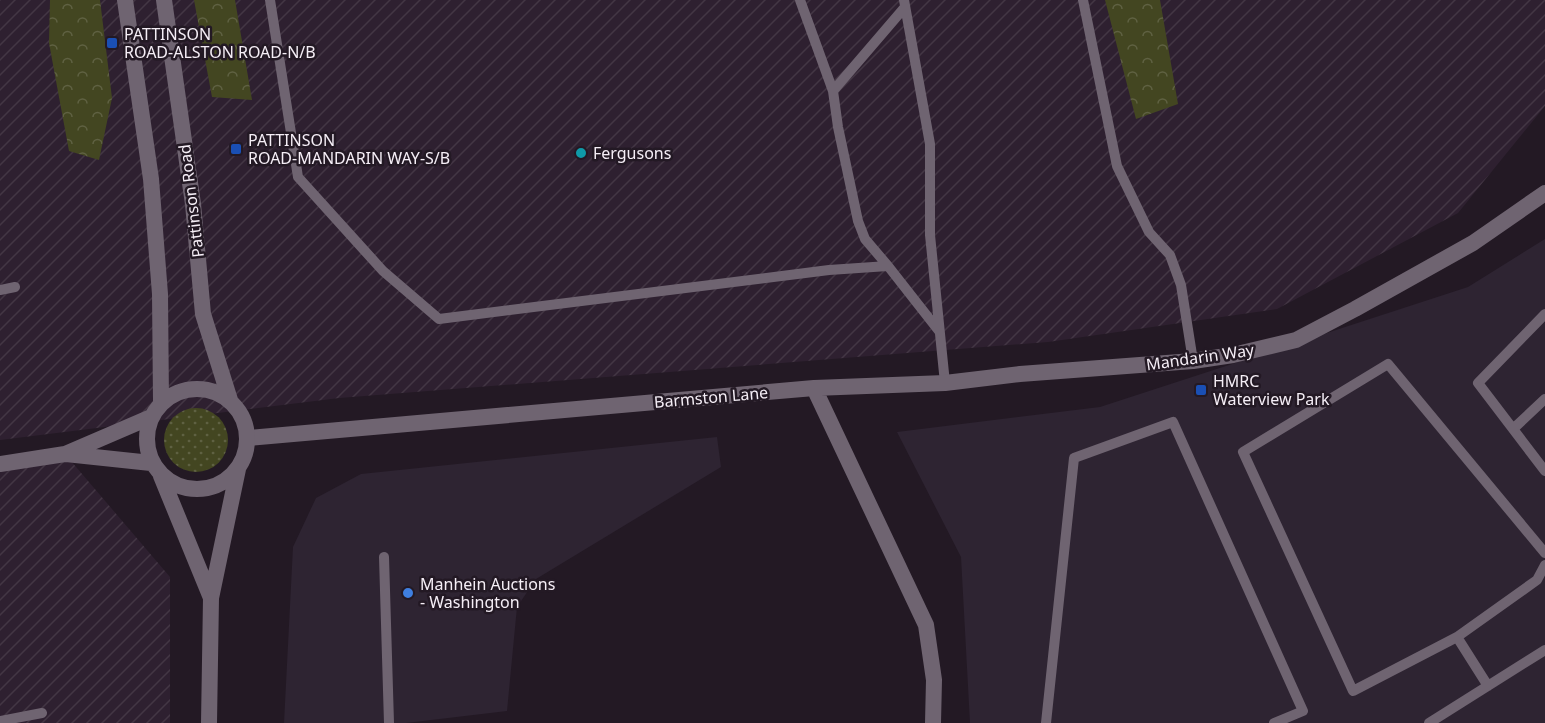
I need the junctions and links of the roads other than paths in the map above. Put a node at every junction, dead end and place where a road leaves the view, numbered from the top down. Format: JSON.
{"nodes":[{"id":1,"x":125,"y":0,"type":"edge"},
{"id":2,"x":164,"y":0,"type":"edge"},
{"id":3,"x":270,"y":0,"type":"edge"},
{"id":4,"x":800,"y":0,"type":"edge"},
{"id":5,"x":1083,"y":0,"type":"edge"},
{"id":6,"x":904,"y":3,"type":"edge"},
{"id":7,"x":833,"y":91,"type":"junction"},
{"id":8,"x":1545,"y":193,"type":"edge"},
{"id":9,"x":888,"y":266,"type":"junction"},
{"id":10,"x":15,"y":287,"type":"dead end"},
{"id":11,"x":0,"y":290,"type":"edge"},
{"id":12,"x":1545,"y":314,"type":"edge"},
{"id":13,"x":939,"y":331,"type":"junction"},
{"id":14,"x":1192,"y":361,"type":"junction"},
{"id":15,"x":945,"y":383,"type":"junction"},
{"id":16,"x":814,"y":388,"type":"junction"},
{"id":17,"x":1545,"y":399,"type":"edge"},
{"id":18,"x":230,"y":400,"type":"junction"},
{"id":19,"x":161,"y":402,"type":"junction"},
{"id":20,"x":151,"y":417,"type":"junction"},
{"id":21,"x":1513,"y":429,"type":"junction"},
{"id":22,"x":248,"y":438,"type":"junction"},
{"id":23,"x":65,"y":454,"type":"junction"},
{"id":24,"x":0,"y":464,"type":"edge"},
{"id":25,"x":156,"y":469,"type":"junction"},
{"id":26,"x":238,"y":469,"type":"junction"},
{"id":27,"x":1545,"y":471,"type":"edge"},
{"id":28,"x":1545,"y":553,"type":"edge"},
{"id":29,"x":384,"y":557,"type":"dead end"},
{"id":30,"x":1545,"y":565,"type":"edge"},
{"id":31,"x":212,"y":598,"type":"junction"},
{"id":32,"x":1457,"y":637,"type":"junction"},
{"id":33,"x":1545,"y":650,"type":"edge"},
{"id":34,"x":1488,"y":686,"type":"junction"},
{"id":35,"x":42,"y":713,"type":"dead end"},
{"id":36,"x":0,"y":720,"type":"edge"},
{"id":37,"x":209,"y":723,"type":"edge"},
{"id":38,"x":389,"y":723,"type":"edge"},
{"id":39,"x":933,"y":723,"type":"edge"},
{"id":40,"x":1046,"y":723,"type":"edge"},
{"id":41,"x":1274,"y":723,"type":"edge"},
{"id":42,"x":1429,"y":723,"type":"edge"}],
"edges":[{"from":1,"to":19,"type":"street"},
{"from":2,"to":18,"type":"street","name":"Pattinson Road"},
{"from":3,"to":9,"type":"lane"},
{"from":4,"to":7,"type":"lane"},
{"from":5,"to":14,"type":"lane"},
{"from":6,"to":7,"type":"lane"},
{"from":6,"to":13,"type":"lane"},
{"from":7,"to":9,"type":"lane"},
{"from":8,"to":14,"type":"street","name":"Mandarin Way"},
{"from":9,"to":13,"type":"lane"},
{"from":10,"to":11,"type":"lane"},
{"from":12,"to":21,"type":"lane"},
{"from":13,"to":15,"type":"lane"},
{"from":14,"to":15,"type":"street","name":"Mandarin Way"},
{"from":15,"to":16,"type":"street","name":"Mandarin Way"},
{"from":16,"to":22,"type":"street","name":"Barmston Lane"},
{"from":16,"to":39,"type":"street"},
{"from":17,"to":21,"type":"lane"},
{"from":18,"to":19,"type":"street"},
{"from":18,"to":22,"type":"street"},
{"from":19,"to":20,"type":"street"},
{"from":20,"to":23,"type":"street"},
{"from":20,"to":25,"type":"street"},
{"from":21,"to":27,"type":"lane"},
{"from":22,"to":26,"type":"street"},
{"from":23,"to":24,"type":"street"},
{"from":23,"to":25,"type":"street"},
{"from":25,"to":26,"type":"street"},
{"from":25,"to":31,"type":"street"},
{"from":26,"to":31,"type":"street"},
{"from":28,"to":32,"type":"lane"},
{"from":29,"to":38,"type":"lane"},
{"from":30,"to":32,"type":"lane"},
{"from":31,"to":37,"type":"street"},
{"from":32,"to":34,"type":"lane"},
{"from":33,"to":34,"type":"lane"},
{"from":34,"to":42,"type":"lane"},
{"from":35,"to":36,"type":"lane"},
{"from":40,"to":41,"type":"lane"}]}
